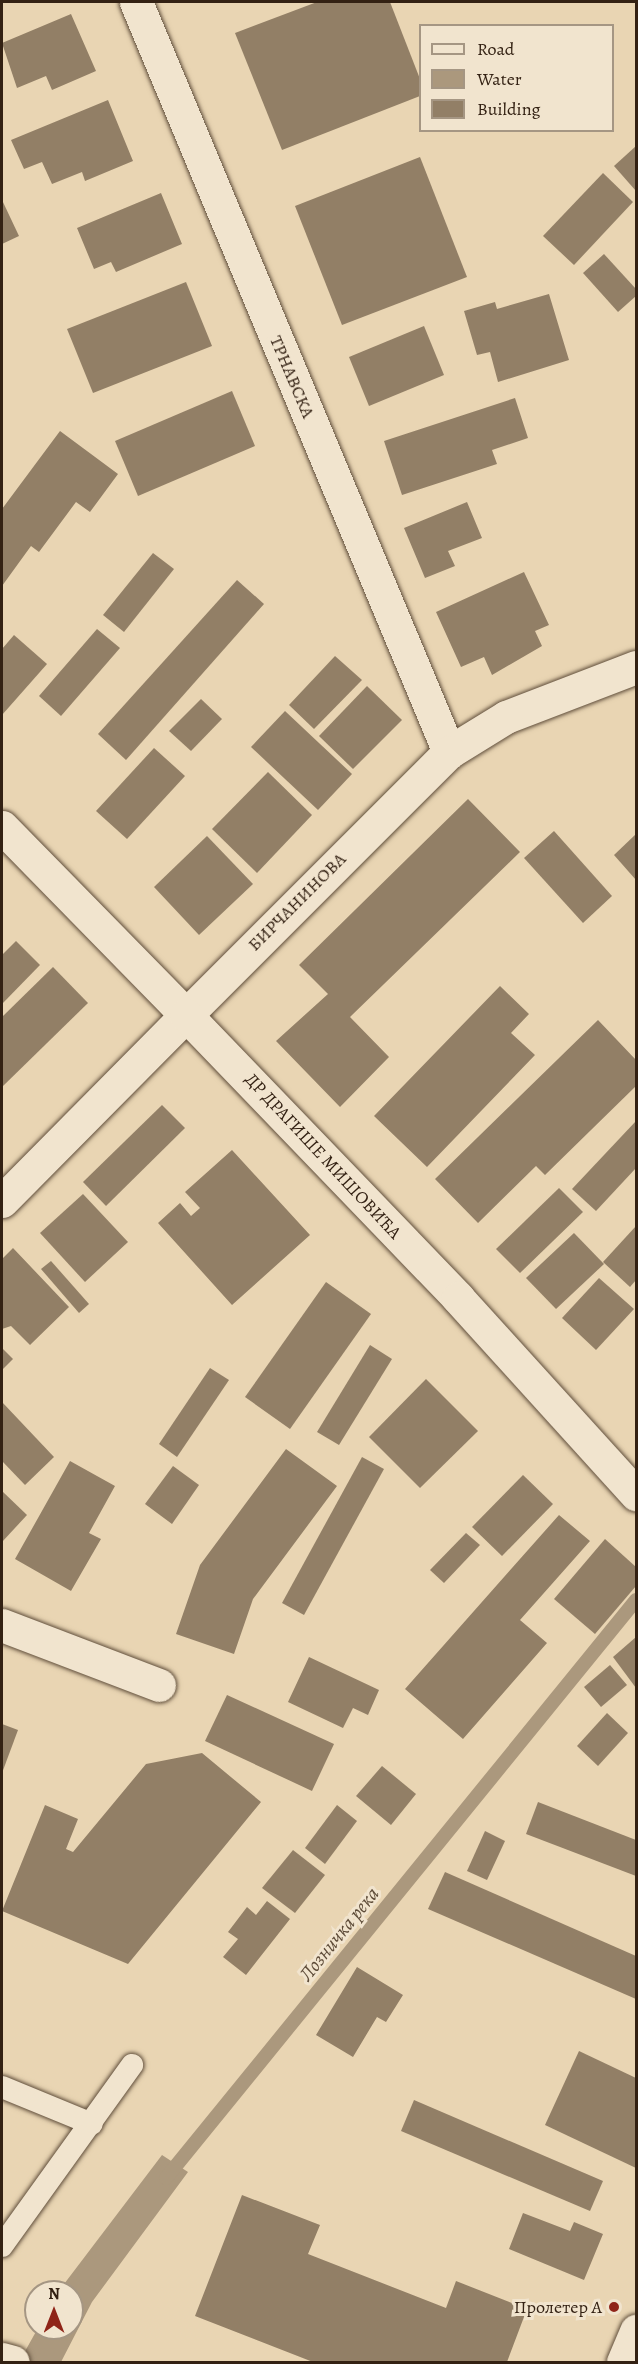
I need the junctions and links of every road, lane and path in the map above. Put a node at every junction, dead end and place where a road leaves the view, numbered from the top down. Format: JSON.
{"nodes":[{"id":1,"x":136,"y":2,"type":"edge"},
{"id":2,"x":636,"y":667,"type":"edge"},
{"id":3,"x":449,"y":752,"type":"junction"},
{"id":4,"x":2,"y":827,"type":"edge"},
{"id":5,"x":186,"y":1015,"type":"junction"},
{"id":6,"x":2,"y":1201,"type":"edge"},
{"id":7,"x":636,"y":1494,"type":"edge"},
{"id":8,"x":2,"y":1625,"type":"edge"},
{"id":9,"x":159,"y":1685,"type":"dead end"},
{"id":10,"x":132,"y":2066,"type":"dead end"},
{"id":11,"x":2,"y":2087,"type":"edge"},
{"id":12,"x":92,"y":2124,"type":"junction"},
{"id":13,"x":2,"y":2246,"type":"edge"},
{"id":14,"x":636,"y":2331,"type":"edge"},
{"id":15,"x":2,"y":2359,"type":"edge"},
{"id":16,"x":13,"y":2362,"type":"edge"},
{"id":17,"x":623,"y":2362,"type":"edge"}],
"edges":[{"from":1,"to":3,"type":"street","name":"ТРНАВСКА"},
{"from":2,"to":3,"type":"street","name":"БИРЧАНИНОВА"},
{"from":3,"to":5,"type":"street","name":"БИРЧАНИНОВА"},
{"from":4,"to":5,"type":"street","name":"ДР ДРАГИШЕ МИШОВИЋА"},
{"from":5,"to":6,"type":"street","name":"БИРЧАНИНОВА"},
{"from":5,"to":7,"type":"street","name":"ДР ДРАГИШЕ МИШОВИЋА"},
{"from":8,"to":9,"type":"street"},
{"from":10,"to":12,"type":"lane"},
{"from":11,"to":12,"type":"lane"},
{"from":12,"to":13,"type":"lane"},
{"from":14,"to":17,"type":"street"},
{"from":15,"to":16,"type":"street"}]}
